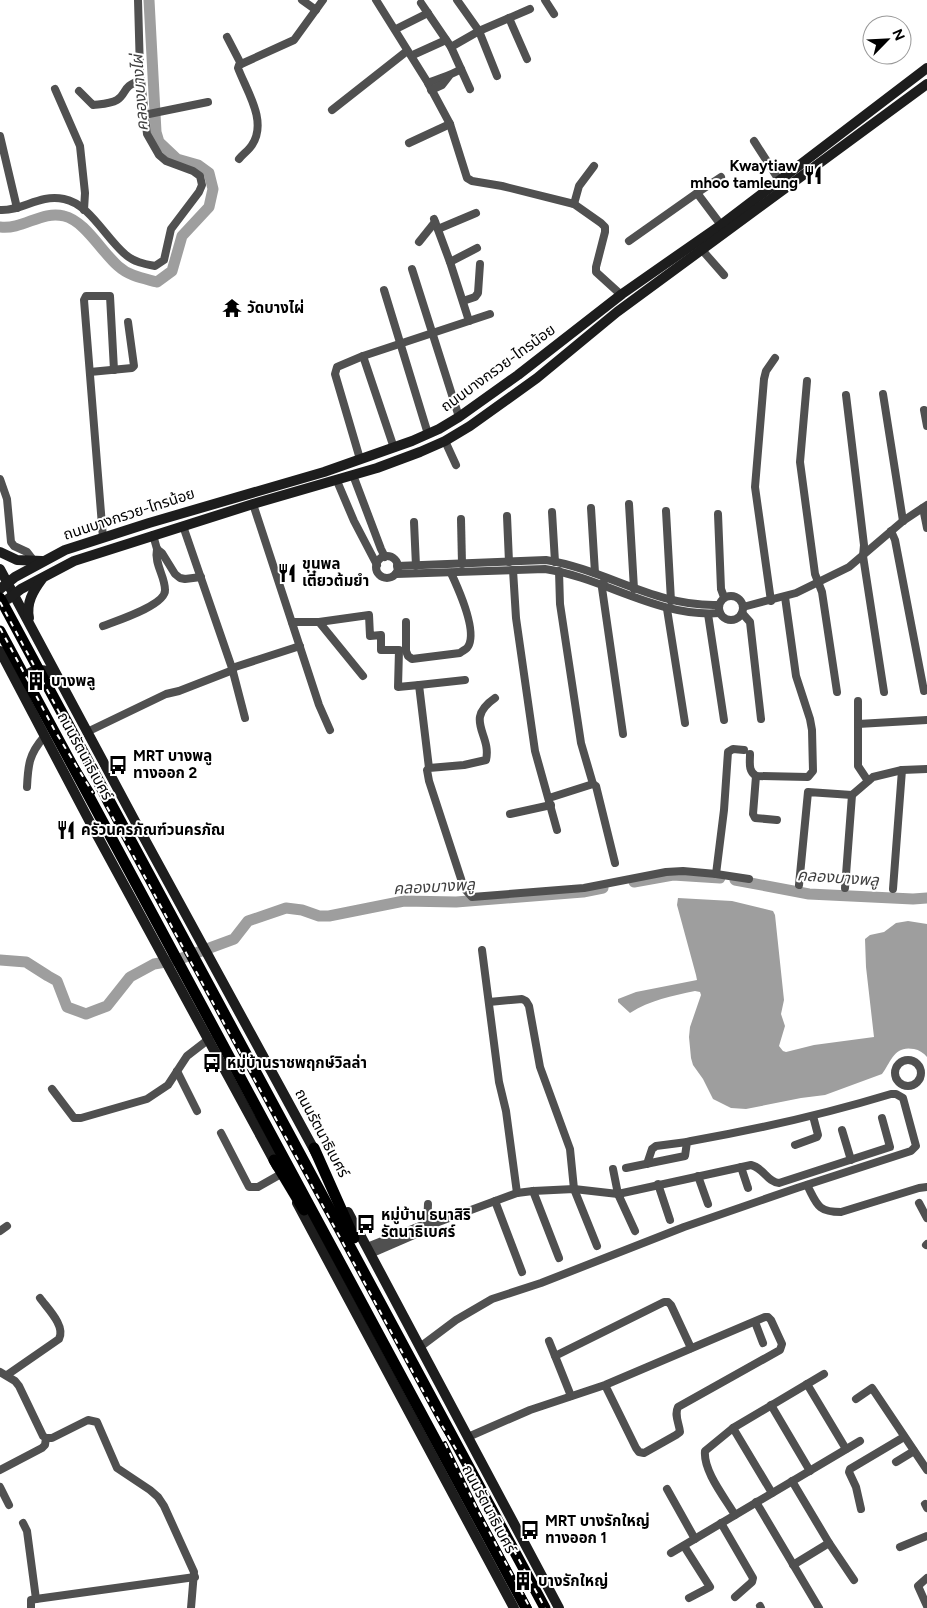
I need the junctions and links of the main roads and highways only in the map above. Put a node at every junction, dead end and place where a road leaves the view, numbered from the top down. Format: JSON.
{"nodes":[{"id":1,"x":927,"y":68,"type":"edge"},
{"id":2,"x":927,"y":84,"type":"edge"},
{"id":3,"x":0,"y":552,"type":"edge"},
{"id":4,"x":36,"y":563,"type":"junction"},
{"id":5,"x":0,"y":569,"type":"edge"},
{"id":6,"x":41,"y":578,"type":"junction"},
{"id":7,"x":4,"y":586,"type":"edge"},
{"id":8,"x":13,"y":594,"type":"junction"},
{"id":9,"x":0,"y":598,"type":"edge"},
{"id":10,"x":0,"y":605,"type":"edge"},
{"id":11,"x":30,"y":625,"type":"junction"},
{"id":12,"x":0,"y":631,"type":"edge"},
{"id":13,"x":0,"y":651,"type":"edge"},
{"id":14,"x":0,"y":657,"type":"edge"},
{"id":15,"x":14,"y":678,"type":"junction"},
{"id":16,"x":62,"y":685,"type":"junction"},
{"id":17,"x":26,"y":701,"type":"junction"},
{"id":18,"x":314,"y":1148,"type":"junction"},
{"id":19,"x":274,"y":1160,"type":"junction"},
{"id":20,"x":386,"y":1312,"type":"junction"},
{"id":21,"x":371,"y":1320,"type":"junction"},
{"id":22,"x":519,"y":1560,"type":"junction"},
{"id":23,"x":514,"y":1608,"type":"edge"},
{"id":24,"x":524,"y":1608,"type":"edge"},
{"id":25,"x":545,"y":1608,"type":"edge"},
{"id":26,"x":550,"y":1608,"type":"edge"},
{"id":27,"x":559,"y":1608,"type":"edge"}],
"edges":[{"from":1,"to":4,"type":"main road","name":"ถนนบางกรวย-ไทรน้อย"},
{"from":2,"to":6,"type":"main road","name":"ถนนบางกรวย-ไทรน้อย"},
{"from":3,"to":4,"type":"main road"},
{"from":4,"to":6,"type":"main road"},
{"from":4,"to":7,"type":"main road","name":"ถนนบางกรวย-ไทรน้อย"},
{"from":5,"to":7,"type":"main road","name":"ถนนรัตนาธิเบศร์"},
{"from":6,"to":8,"type":"main road","name":"ถนนบางกรวย-ไทรน้อย"},
{"from":6,"to":11,"type":"main road"},
{"from":7,"to":8,"type":"main road","name":"ถนนรัตนาธิเบศร์"},
{"from":8,"to":10,"type":"main road","name":"ถนนบางกรวย-ไทรน้อย"},
{"from":8,"to":11,"type":"main road","name":"ถนนรัตนาธิเบศร์"},
{"from":9,"to":20,"type":"main road","name":"ถนนรัตนาธิเบศร์"},
{"from":11,"to":16,"type":"main road","name":"ถนนรัตนาธิเบศร์"},
{"from":12,"to":21,"type":"main road","name":"ถนนรัตนาธิเบศร์"},
{"from":13,"to":15,"type":"main road","name":"ถนนรัตนาธิเบศร์"},
{"from":14,"to":15,"type":"main road"},
{"from":15,"to":17,"type":"main road","name":"ถนนรัตนาธิเบศร์"},
{"from":16,"to":17,"type":"main road"},
{"from":16,"to":18,"type":"main road","name":"ถนนรัตนาธิเบศร์"},
{"from":17,"to":19,"type":"main road","name":"ถนนรัตนาธิเบศร์"},
{"from":18,"to":20,"type":"main road"},
{"from":18,"to":27,"type":"main road","name":"ถนนรัตนาธิเบศร์"},
{"from":19,"to":21,"type":"main road"},
{"from":19,"to":23,"type":"main road","name":"ถนนรัตนาธิเบศร์"},
{"from":20,"to":22,"type":"main road","name":"ถนนรัตนาธิเบศร์"},
{"from":21,"to":24,"type":"main road","name":"ถนนรัตนาธิเบศร์"},
{"from":22,"to":25,"type":"main road","name":"ถนนรัตนาธิเบศร์"},
{"from":22,"to":26,"type":"main road"}]}
